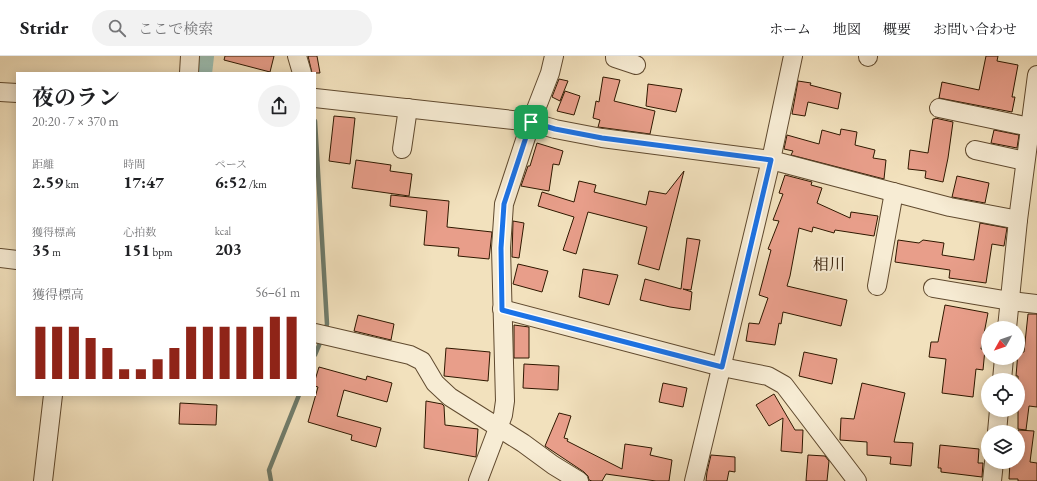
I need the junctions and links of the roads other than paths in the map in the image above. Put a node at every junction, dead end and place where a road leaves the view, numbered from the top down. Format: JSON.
{"nodes":[{"id":1,"x":190,"y":56,"type":"edge"},
{"id":2,"x":297,"y":56,"type":"edge"},
{"id":3,"x":554,"y":56,"type":"edge"},
{"id":4,"x":615,"y":56,"type":"edge"},
{"id":5,"x":793,"y":56,"type":"edge"},
{"id":6,"x":636,"y":65,"type":"dead end"},
{"id":7,"x":189,"y":72,"type":"edge"},
{"id":8,"x":302,"y":72,"type":"edge"},
{"id":9,"x":1037,"y":75,"type":"edge"},
{"id":10,"x":0,"y":92,"type":"edge"},
{"id":11,"x":16,"y":93,"type":"edge"},
{"id":12,"x":316,"y":98,"type":"edge"},
{"id":13,"x":408,"y":108,"type":"junction"},
{"id":14,"x":939,"y":108,"type":"dead end"},
{"id":15,"x":1033,"y":120,"type":"edge"},
{"id":16,"x":531,"y":122,"type":"junction"},
{"id":17,"x":402,"y":149,"type":"dead end"},
{"id":18,"x":975,"y":150,"type":"dead end"},
{"id":19,"x":771,"y":160,"type":"junction"},
{"id":20,"x":1026,"y":161,"type":"junction"},
{"id":21,"x":894,"y":192,"type":"junction"},
{"id":22,"x":1018,"y":220,"type":"junction"},
{"id":23,"x":0,"y":258,"type":"edge"},
{"id":24,"x":16,"y":260,"type":"edge"},
{"id":25,"x":877,"y":286,"type":"dead end"},
{"id":26,"x":933,"y":288,"type":"dead end"},
{"id":27,"x":1010,"y":301,"type":"junction"},
{"id":28,"x":1037,"y":304,"type":"edge"},
{"id":29,"x":502,"y":310,"type":"junction"},
{"id":30,"x":1008,"y":321,"type":"edge"},
{"id":31,"x":316,"y":333,"type":"edge"},
{"id":32,"x":722,"y":367,"type":"junction"},
{"id":33,"x":53,"y":396,"type":"edge"},
{"id":34,"x":499,"y":427,"type":"junction"},
{"id":35,"x":993,"y":469,"type":"edge"},
{"id":36,"x":43,"y":481,"type":"edge"},
{"id":37,"x":478,"y":481,"type":"edge"},
{"id":38,"x":579,"y":481,"type":"edge"},
{"id":39,"x":694,"y":481,"type":"edge"},
{"id":40,"x":857,"y":481,"type":"edge"},
{"id":41,"x":992,"y":481,"type":"edge"}],
"edges":[{"from":1,"to":7,"type":"street"},
{"from":2,"to":8,"type":"street"},
{"from":3,"to":16,"type":"street"},
{"from":4,"to":6,"type":"street"},
{"from":5,"to":19,"type":"street"},
{"from":9,"to":15,"type":"street"},
{"from":10,"to":11,"type":"street"},
{"from":12,"to":13,"type":"street"},
{"from":13,"to":16,"type":"street"},
{"from":13,"to":17,"type":"street"},
{"from":14,"to":15,"type":"street"},
{"from":15,"to":20,"type":"street"},
{"from":16,"to":19,"type":"street"},
{"from":16,"to":29,"type":"street"},
{"from":18,"to":20,"type":"street"},
{"from":19,"to":21,"type":"street"},
{"from":19,"to":32,"type":"street"},
{"from":20,"to":22,"type":"street"},
{"from":21,"to":22,"type":"street"},
{"from":21,"to":25,"type":"street"},
{"from":22,"to":27,"type":"street"},
{"from":23,"to":24,"type":"street"},
{"from":26,"to":27,"type":"street"},
{"from":27,"to":28,"type":"street"},
{"from":27,"to":30,"type":"street"},
{"from":29,"to":32,"type":"street"},
{"from":29,"to":34,"type":"street"},
{"from":31,"to":34,"type":"street"},
{"from":32,"to":39,"type":"street"},
{"from":32,"to":40,"type":"street"},
{"from":33,"to":36,"type":"street"},
{"from":34,"to":37,"type":"street"},
{"from":34,"to":38,"type":"street"},
{"from":35,"to":41,"type":"street"}]}
